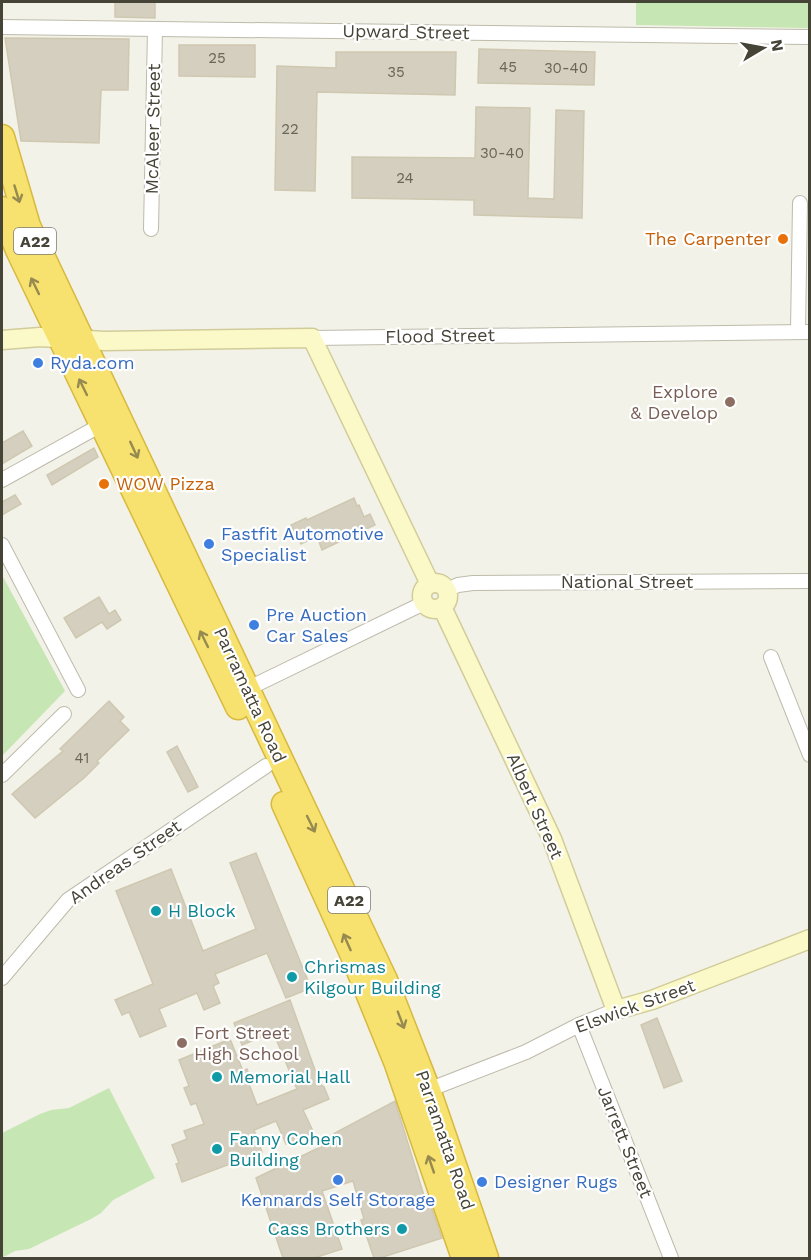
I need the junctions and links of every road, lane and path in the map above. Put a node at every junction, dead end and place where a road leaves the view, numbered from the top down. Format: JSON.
{"nodes":[{"id":1,"x":2,"y":27,"type":"edge"},
{"id":2,"x":155,"y":29,"type":"junction"},
{"id":3,"x":810,"y":37,"type":"edge"},
{"id":4,"x":2,"y":137,"type":"edge"},
{"id":5,"x":800,"y":203,"type":"dead end"},
{"id":6,"x":2,"y":209,"type":"edge"},
{"id":7,"x":151,"y":229,"type":"dead end"},
{"id":8,"x":804,"y":230,"type":"edge"},
{"id":9,"x":804,"y":332,"type":"edge"},
{"id":10,"x":312,"y":338,"type":"junction"},
{"id":11,"x":2,"y":339,"type":"edge"},
{"id":12,"x":71,"y":339,"type":"junction"},
{"id":13,"x":101,"y":425,"type":"junction"},
{"id":14,"x":2,"y":480,"type":"edge"},
{"id":15,"x":2,"y":545,"type":"edge"},
{"id":16,"x":810,"y":581,"type":"edge"},
{"id":17,"x":436,"y":596,"type":"junction"},
{"id":18,"x":771,"y":657,"type":"dead end"},
{"id":19,"x":247,"y":689,"type":"junction"},
{"id":20,"x":78,"y":690,"type":"dead end"},
{"id":21,"x":64,"y":714,"type":"dead end"},
{"id":22,"x":810,"y":755,"type":"edge"},
{"id":23,"x":266,"y":766,"type":"junction"},
{"id":24,"x":2,"y":775,"type":"edge"},
{"id":25,"x":810,"y":939,"type":"edge"},
{"id":26,"x":2,"y":978,"type":"edge"},
{"id":27,"x":616,"y":1010,"type":"junction"},
{"id":28,"x":579,"y":1025,"type":"junction"},
{"id":29,"x":428,"y":1090,"type":"junction"},
{"id":30,"x":464,"y":1258,"type":"edge"},
{"id":31,"x":486,"y":1258,"type":"edge"},
{"id":32,"x":671,"y":1258,"type":"edge"}],
"edges":[{"from":1,"to":2,"type":"street","name":"Upward Street"},
{"from":2,"to":3,"type":"street","name":"Upward Street"},
{"from":2,"to":7,"type":"street","name":"McAleer Street"},
{"from":4,"to":12,"type":"highway","name":"Parramatta Road","number":"A22","one_way":true},
{"from":5,"to":8,"type":"street"},
{"from":12,"to":6,"type":"highway","name":"Parramatta Road","number":"A22","one_way":true},
{"from":8,"to":9,"type":"street"},
{"from":9,"to":10,"type":"street","name":"Flood Street"},
{"from":10,"to":12,"type":"street","name":"Flood Street"},
{"from":10,"to":17,"type":"street","name":"Albert Street"},
{"from":11,"to":12,"type":"street","name":"Flood Street"},
{"from":13,"to":12,"type":"highway","name":"Parramatta Road","number":"A22","one_way":true},
{"from":12,"to":19,"type":"highway","name":"Parramatta Road","number":"A22","one_way":true},
{"from":13,"to":14,"type":"street"},
{"from":23,"to":13,"type":"highway","name":"Parramatta Road","number":"A22","one_way":true},
{"from":15,"to":20,"type":"street"},
{"from":16,"to":17,"type":"street","name":"National Street"},
{"from":17,"to":19,"type":"street","name":"National Street"},
{"from":17,"to":27,"type":"street","name":"Albert Street"},
{"from":18,"to":22,"type":"street"},
{"from":19,"to":29,"type":"highway","name":"Parramatta Road","number":"A22","one_way":true},
{"from":21,"to":24,"type":"street"},
{"from":23,"to":26,"type":"street","name":"Andreas Street"},
{"from":30,"to":23,"type":"highway","name":"Parramatta Road","number":"A22","one_way":true},
{"from":25,"to":27,"type":"street","name":"Elswick Street"},
{"from":27,"to":28,"type":"street","name":"Elswick Street"},
{"from":28,"to":29,"type":"street","name":"Elswick Street"},
{"from":28,"to":32,"type":"street","name":"Jarrett Street"},
{"from":29,"to":31,"type":"highway","name":"Parramatta Road","number":"A22"}]}
